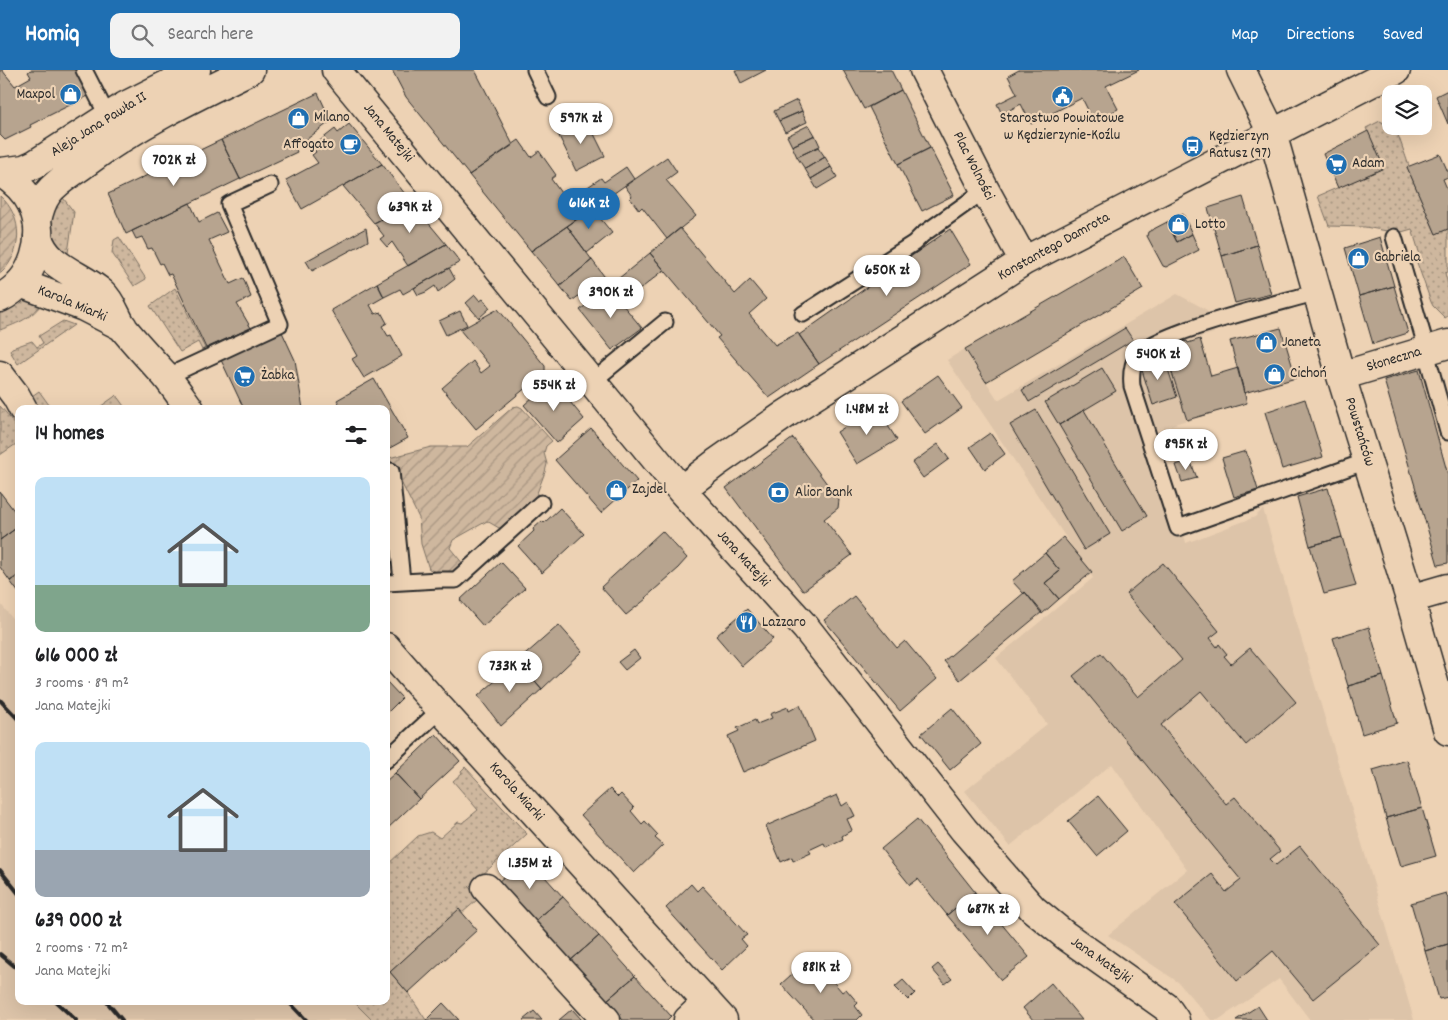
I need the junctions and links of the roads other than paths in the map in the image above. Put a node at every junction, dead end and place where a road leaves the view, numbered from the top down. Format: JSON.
{"nodes":[{"id":1,"x":84,"y":70,"type":"edge"},
{"id":2,"x":196,"y":70,"type":"edge"},
{"id":3,"x":250,"y":70,"type":"edge"},
{"id":4,"x":336,"y":70,"type":"edge"},
{"id":5,"x":535,"y":70,"type":"edge"},
{"id":6,"x":924,"y":70,"type":"edge"},
{"id":7,"x":1241,"y":70,"type":"edge"},
{"id":8,"x":1396,"y":70,"type":"edge"},
{"id":9,"x":548,"y":97,"type":"dead end"},
{"id":10,"x":108,"y":117,"type":"junction"},
{"id":11,"x":1272,"y":133,"type":"junction"},
{"id":12,"x":0,"y":172,"type":"edge"},
{"id":13,"x":270,"y":185,"type":"dead end"},
{"id":14,"x":984,"y":190,"type":"junction"},
{"id":15,"x":38,"y":229,"type":"junction"},
{"id":16,"x":1394,"y":237,"type":"dead end"},
{"id":17,"x":1024,"y":261,"type":"junction"},
{"id":18,"x":10,"y":290,"type":"edge"},
{"id":19,"x":1317,"y":292,"type":"junction"},
{"id":20,"x":803,"y":314,"type":"dead end"},
{"id":21,"x":665,"y":322,"type":"dead end"},
{"id":22,"x":123,"y":327,"type":"junction"},
{"id":23,"x":1437,"y":347,"type":"edge"},
{"id":24,"x":0,"y":375,"type":"edge"},
{"id":25,"x":1341,"y":376,"type":"junction"},
{"id":26,"x":166,"y":377,"type":"junction"},
{"id":27,"x":592,"y":382,"type":"junction"},
{"id":28,"x":21,"y":405,"type":"edge"},
{"id":29,"x":187,"y":405,"type":"edge"},
{"id":30,"x":1448,"y":432,"type":"edge"},
{"id":31,"x":1367,"y":461,"type":"junction"},
{"id":32,"x":391,"y":471,"type":"dead end"},
{"id":33,"x":681,"y":490,"type":"junction"},
{"id":34,"x":541,"y":503,"type":"dead end"},
{"id":35,"x":402,"y":581,"type":"junction"},
{"id":36,"x":390,"y":582,"type":"edge"},
{"id":37,"x":1448,"y":588,"type":"edge"},
{"id":38,"x":1410,"y":599,"type":"junction"},
{"id":39,"x":390,"y":652,"type":"edge"},
{"id":40,"x":1442,"y":687,"type":"edge"},
{"id":41,"x":441,"y":709,"type":"junction"},
{"id":42,"x":1448,"y":731,"type":"edge"},
{"id":43,"x":390,"y":756,"type":"edge"},
{"id":44,"x":486,"y":888,"type":"dead end"},
{"id":45,"x":706,"y":1014,"type":"edge"},
{"id":46,"x":606,"y":1020,"type":"edge"},
{"id":47,"x":1175,"y":1020,"type":"edge"}],
"edges":[{"from":1,"to":10,"type":"lane"},
{"from":2,"to":10,"type":"street","name":"Aleja Jana Pawła II"},
{"from":3,"to":15,"type":"street","name":"Aleja Jana Pawła II"},
{"from":4,"to":27,"type":"street","name":"Jana Matejki"},
{"from":5,"to":9,"type":"lane"},
{"from":6,"to":14,"type":"street","name":"Plac Wolności"},
{"from":7,"to":11,"type":"street"},
{"from":8,"to":11,"type":"street","name":"Konstantego Damrota"},
{"from":10,"to":12,"type":"street","name":"Aleja Jana Pawła II"},
{"from":11,"to":17,"type":"street","name":"Konstantego Damrota"},
{"from":11,"to":19,"type":"street","name":"Powstańców"},
{"from":12,"to":15,"type":"street","name":"Karola Miarki"},
{"from":13,"to":26,"type":"lane"},
{"from":14,"to":17,"type":"street","name":"Plac Wolności"},
{"from":14,"to":20,"type":"lane"},
{"from":15,"to":18,"type":"street","name":"Aleja Jana Pawła II"},
{"from":15,"to":22,"type":"street","name":"Karola Miarki"},
{"from":16,"to":23,"type":"lane"},
{"from":17,"to":33,"type":"street","name":"Konstantego Damrota"},
{"from":18,"to":22,"type":"street","name":"Karola Miarki"},
{"from":19,"to":25,"type":"street","name":"Powstańców"},
{"from":19,"to":31,"type":"lane"},
{"from":21,"to":27,"type":"lane"},
{"from":22,"to":26,"type":"street","name":"Karola Miarki"},
{"from":23,"to":25,"type":"street","name":"Słoneczna"},
{"from":23,"to":30,"type":"lane"},
{"from":24,"to":28,"type":"street"},
{"from":25,"to":31,"type":"street","name":"Powstańców"},
{"from":26,"to":29,"type":"street","name":"Karola Miarki"},
{"from":27,"to":33,"type":"street","name":"Jana Matejki"},
{"from":31,"to":38,"type":"street","name":"Powstańców"},
{"from":32,"to":35,"type":"lane"},
{"from":33,"to":47,"type":"street","name":"Jana Matejki"},
{"from":34,"to":35,"type":"lane"},
{"from":35,"to":36,"type":"lane"},
{"from":37,"to":38,"type":"street"},
{"from":38,"to":40,"type":"street","name":"Powstańców"},
{"from":39,"to":41,"type":"street","name":"Karola Miarki"},
{"from":40,"to":42,"type":"street","name":"Powstańców"},
{"from":41,"to":43,"type":"lane"},
{"from":41,"to":45,"type":"street","name":"Karola Miarki"},
{"from":44,"to":46,"type":"street"}]}
